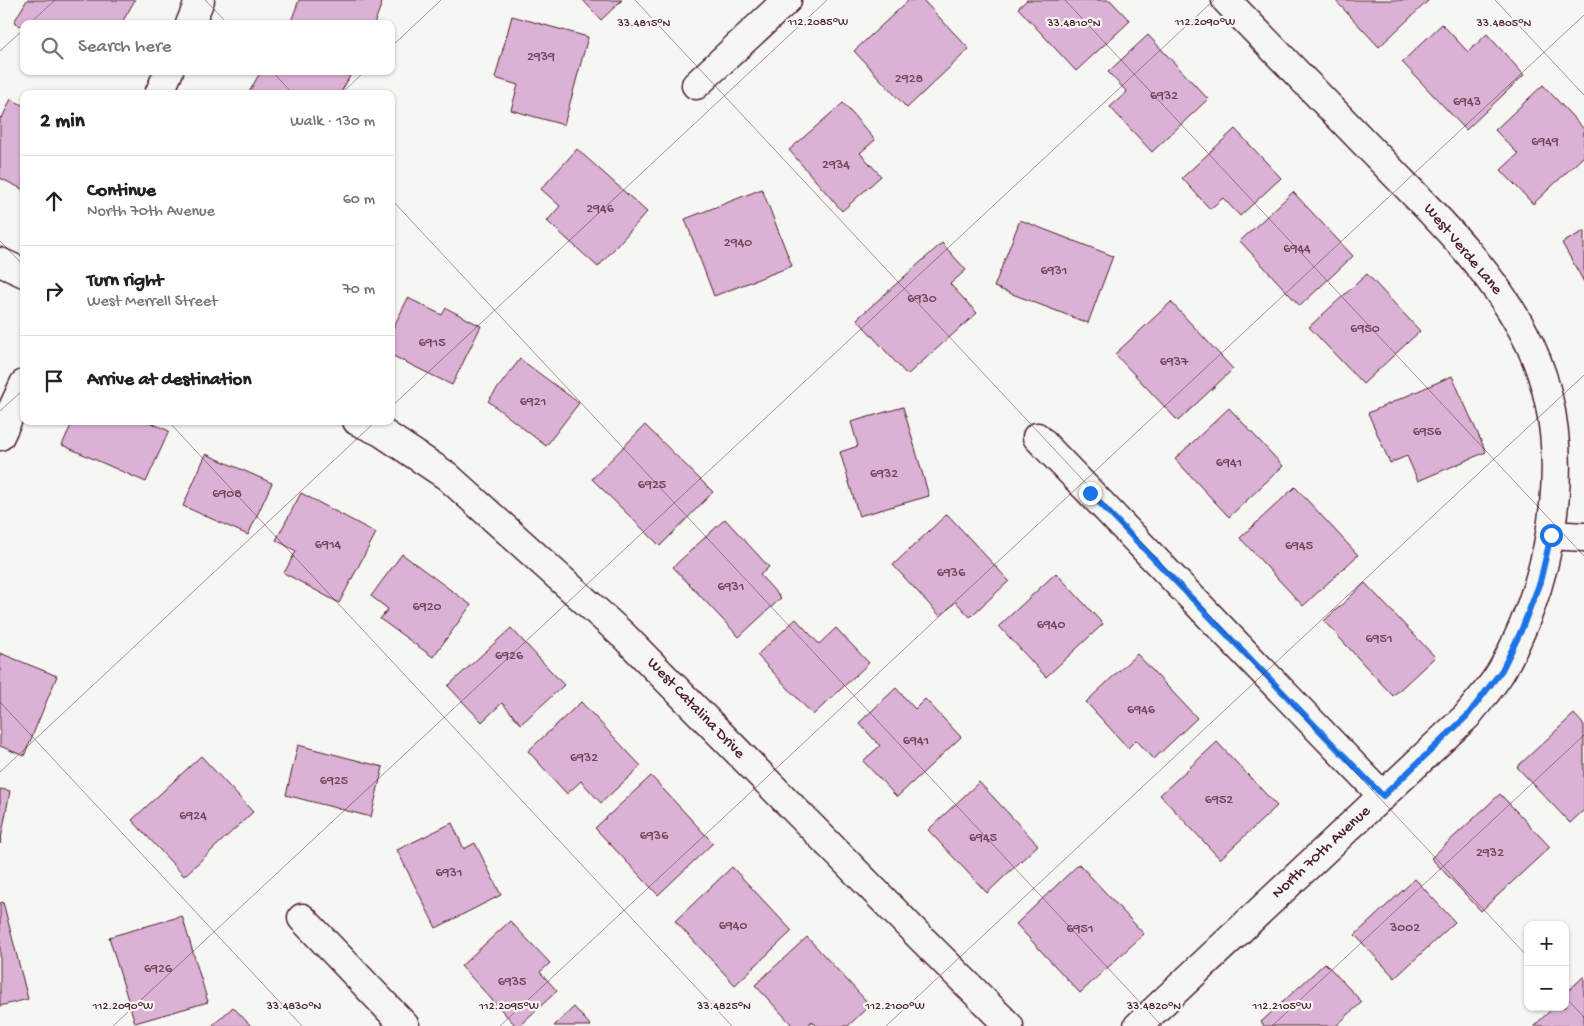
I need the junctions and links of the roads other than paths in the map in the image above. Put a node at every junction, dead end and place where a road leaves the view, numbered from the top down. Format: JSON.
{"nodes":[{"id":1,"x":200,"y":0,"type":"edge"},
{"id":2,"x":787,"y":0,"type":"edge"},
{"id":3,"x":1226,"y":0,"type":"edge"},
{"id":4,"x":192,"y":20,"type":"edge"},
{"id":5,"x":167,"y":75,"type":"edge"},
{"id":6,"x":696,"y":85,"type":"dead end"},
{"id":7,"x":160,"y":90,"type":"edge"},
{"id":8,"x":0,"y":262,"type":"edge"},
{"id":9,"x":20,"y":271,"type":"edge"},
{"id":10,"x":20,"y":393,"type":"edge"},
{"id":11,"x":366,"y":425,"type":"edge"},
{"id":12,"x":0,"y":436,"type":"edge"},
{"id":13,"x":1037,"y":437,"type":"dead end"},
{"id":14,"x":1551,"y":535,"type":"junction"},
{"id":15,"x":1584,"y":537,"type":"edge"},
{"id":16,"x":1383,"y":796,"type":"junction"},
{"id":17,"x":302,"y":918,"type":"dead end"},
{"id":18,"x":405,"y":1026,"type":"edge"},
{"id":19,"x":1009,"y":1026,"type":"edge"},
{"id":20,"x":1138,"y":1026,"type":"edge"}],
"edges":[{"from":1,"to":4,"type":"street"},
{"from":2,"to":6,"type":"street"},
{"from":3,"to":14,"type":"street","name":"West Verde Lane"},
{"from":5,"to":7,"type":"street"},
{"from":8,"to":9,"type":"street"},
{"from":10,"to":12,"type":"street"},
{"from":11,"to":19,"type":"street","name":"West Catalina Drive"},
{"from":13,"to":16,"type":"street"},
{"from":14,"to":15,"type":"street"},
{"from":14,"to":16,"type":"street","name":"North 70th Avenue"},
{"from":16,"to":20,"type":"street","name":"North 70th Avenue"},
{"from":17,"to":18,"type":"street"}]}
